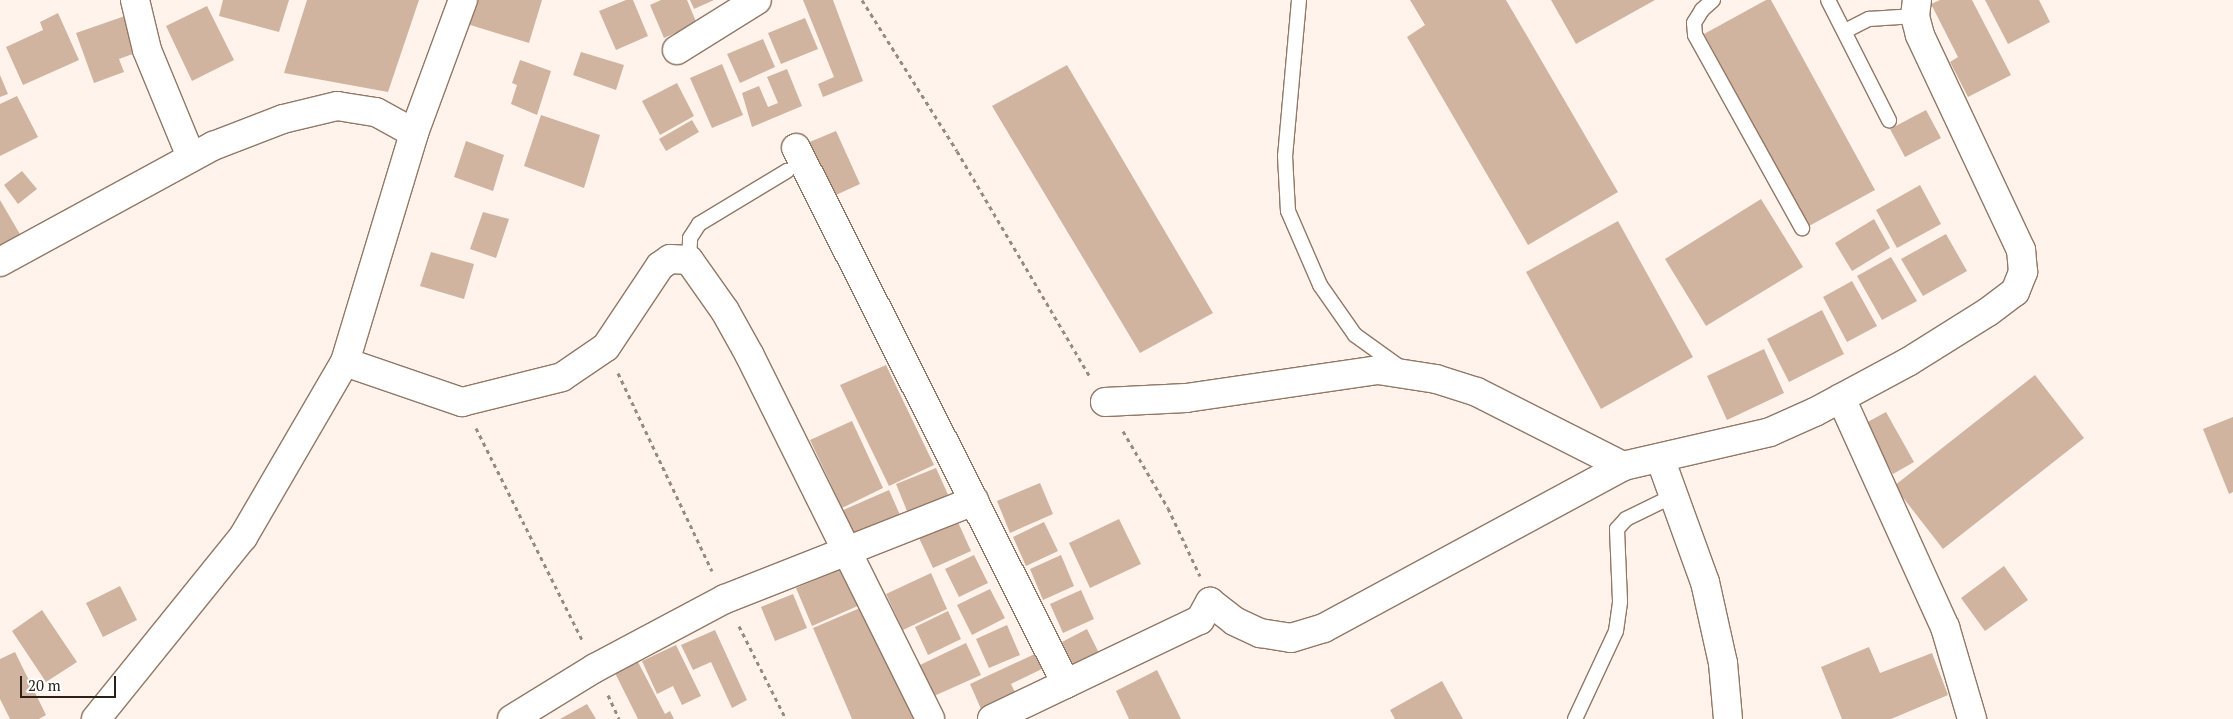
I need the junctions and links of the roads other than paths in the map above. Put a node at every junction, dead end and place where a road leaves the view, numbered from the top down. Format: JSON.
{"nodes":[{"id":1,"x":135,"y":0,"type":"edge"},
{"id":2,"x":463,"y":0,"type":"edge"},
{"id":3,"x":758,"y":0,"type":"edge"},
{"id":4,"x":1299,"y":0,"type":"edge"},
{"id":5,"x":1713,"y":0,"type":"edge"},
{"id":6,"x":1828,"y":0,"type":"edge"},
{"id":7,"x":1916,"y":8,"type":"edge"},
{"id":8,"x":1845,"y":31,"type":"junction"},
{"id":9,"x":677,"y":50,"type":"dead end"},
{"id":10,"x":1889,"y":120,"type":"dead end"},
{"id":11,"x":414,"y":133,"type":"junction"},
{"id":12,"x":191,"y":157,"type":"junction"},
{"id":13,"x":791,"y":160,"type":"joint"},
{"id":14,"x":1802,"y":228,"type":"dead end"},
{"id":15,"x":689,"y":260,"type":"junction"},
{"id":16,"x":0,"y":262,"type":"edge"},
{"id":17,"x":345,"y":362,"type":"junction"},
{"id":18,"x":1412,"y":375,"type":"junction"},
{"id":19,"x":1841,"y":398,"type":"junction"},
{"id":20,"x":1105,"y":402,"type":"road end"},
{"id":21,"x":1660,"y":458,"type":"junction"},
{"id":22,"x":1624,"y":466,"type":"junction"},
{"id":23,"x":1675,"y":495,"type":"junction"},
{"id":24,"x":974,"y":501,"type":"junction"},
{"id":25,"x":850,"y":552,"type":"junction"},
{"id":26,"x":1066,"y":684,"type":"junction"},
{"id":27,"x":109,"y":713,"type":"edge"},
{"id":28,"x":512,"y":719,"type":"edge"},
{"id":29,"x":930,"y":719,"type":"edge"},
{"id":30,"x":992,"y":719,"type":"edge"},
{"id":31,"x":1575,"y":719,"type":"edge"},
{"id":32,"x":1728,"y":719,"type":"edge"},
{"id":33,"x":1972,"y":719,"type":"edge"}],
"edges":[{"from":1,"to":12,"type":"street"},
{"from":2,"to":11,"type":"street"},
{"from":3,"to":9,"type":"street"},
{"from":4,"to":18,"type":"lane"},
{"from":5,"to":14,"type":"lane"},
{"from":6,"to":8,"type":"lane"},
{"from":7,"to":8,"type":"lane"},
{"from":7,"to":19,"type":"street"},
{"from":8,"to":10,"type":"lane"},
{"from":11,"to":12,"type":"street"},
{"from":11,"to":17,"type":"street"},
{"from":12,"to":16,"type":"street"},
{"from":13,"to":15,"type":"lane"},
{"from":13,"to":24,"type":"street"},
{"from":15,"to":17,"type":"street"},
{"from":15,"to":25,"type":"street"},
{"from":17,"to":27,"type":"street"},
{"from":18,"to":20,"type":"street"},
{"from":18,"to":22,"type":"street"},
{"from":19,"to":21,"type":"street"},
{"from":19,"to":33,"type":"street"},
{"from":21,"to":22,"type":"street"},
{"from":21,"to":23,"type":"street"},
{"from":22,"to":26,"type":"street"},
{"from":23,"to":31,"type":"lane"},
{"from":23,"to":32,"type":"street"},
{"from":24,"to":25,"type":"street"},
{"from":24,"to":26,"type":"street"},
{"from":25,"to":28,"type":"street"},
{"from":25,"to":29,"type":"street"},
{"from":26,"to":30,"type":"street"}]}
